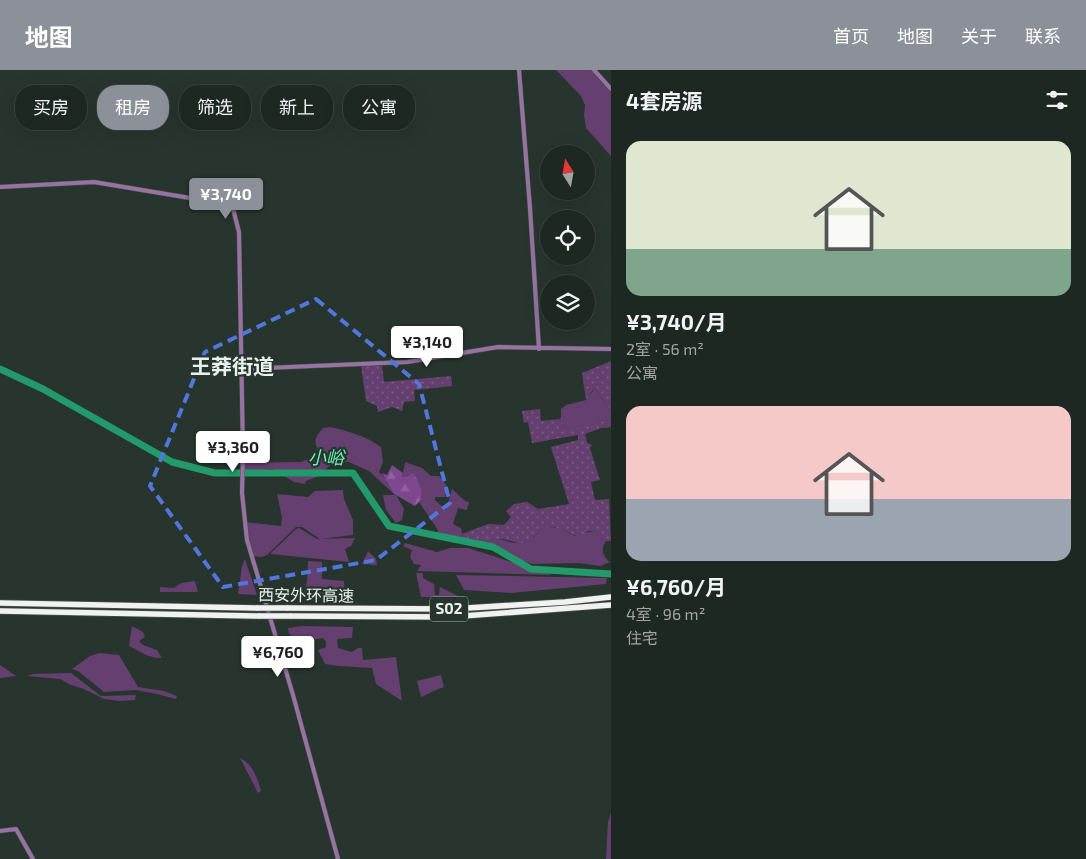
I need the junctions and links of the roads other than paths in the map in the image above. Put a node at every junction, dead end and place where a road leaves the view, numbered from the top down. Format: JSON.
{"nodes":[{"id":1,"x":519,"y":70,"type":"edge"},
{"id":2,"x":594,"y":70,"type":"edge"},
{"id":3,"x":611,"y":88,"type":"edge"},
{"id":4,"x":0,"y":187,"type":"edge"},
{"id":5,"x":539,"y":349,"type":"junction"},
{"id":6,"x":611,"y":349,"type":"edge"},
{"id":7,"x":242,"y":369,"type":"junction"},
{"id":8,"x":611,"y":597,"type":"edge"},
{"id":9,"x":0,"y":604,"type":"edge"},
{"id":10,"x":611,"y":605,"type":"edge"},
{"id":11,"x":0,"y":611,"type":"edge"},
{"id":12,"x":0,"y":831,"type":"edge"},
{"id":13,"x":33,"y":859,"type":"edge"},
{"id":14,"x":338,"y":859,"type":"edge"}],
"edges":[{"from":1,"to":5,"type":"street"},
{"from":2,"to":3,"type":"street"},
{"from":4,"to":7,"type":"street"},
{"from":5,"to":6,"type":"street"},
{"from":5,"to":7,"type":"street"},
{"from":7,"to":14,"type":"street"},
{"from":8,"to":9,"type":"highway","name":"西安外环高速","number":"S02","bridge":true},
{"from":10,"to":11,"type":"highway","name":"西安外环高速","number":"S02","bridge":true},
{"from":12,"to":13,"type":"street"}]}
